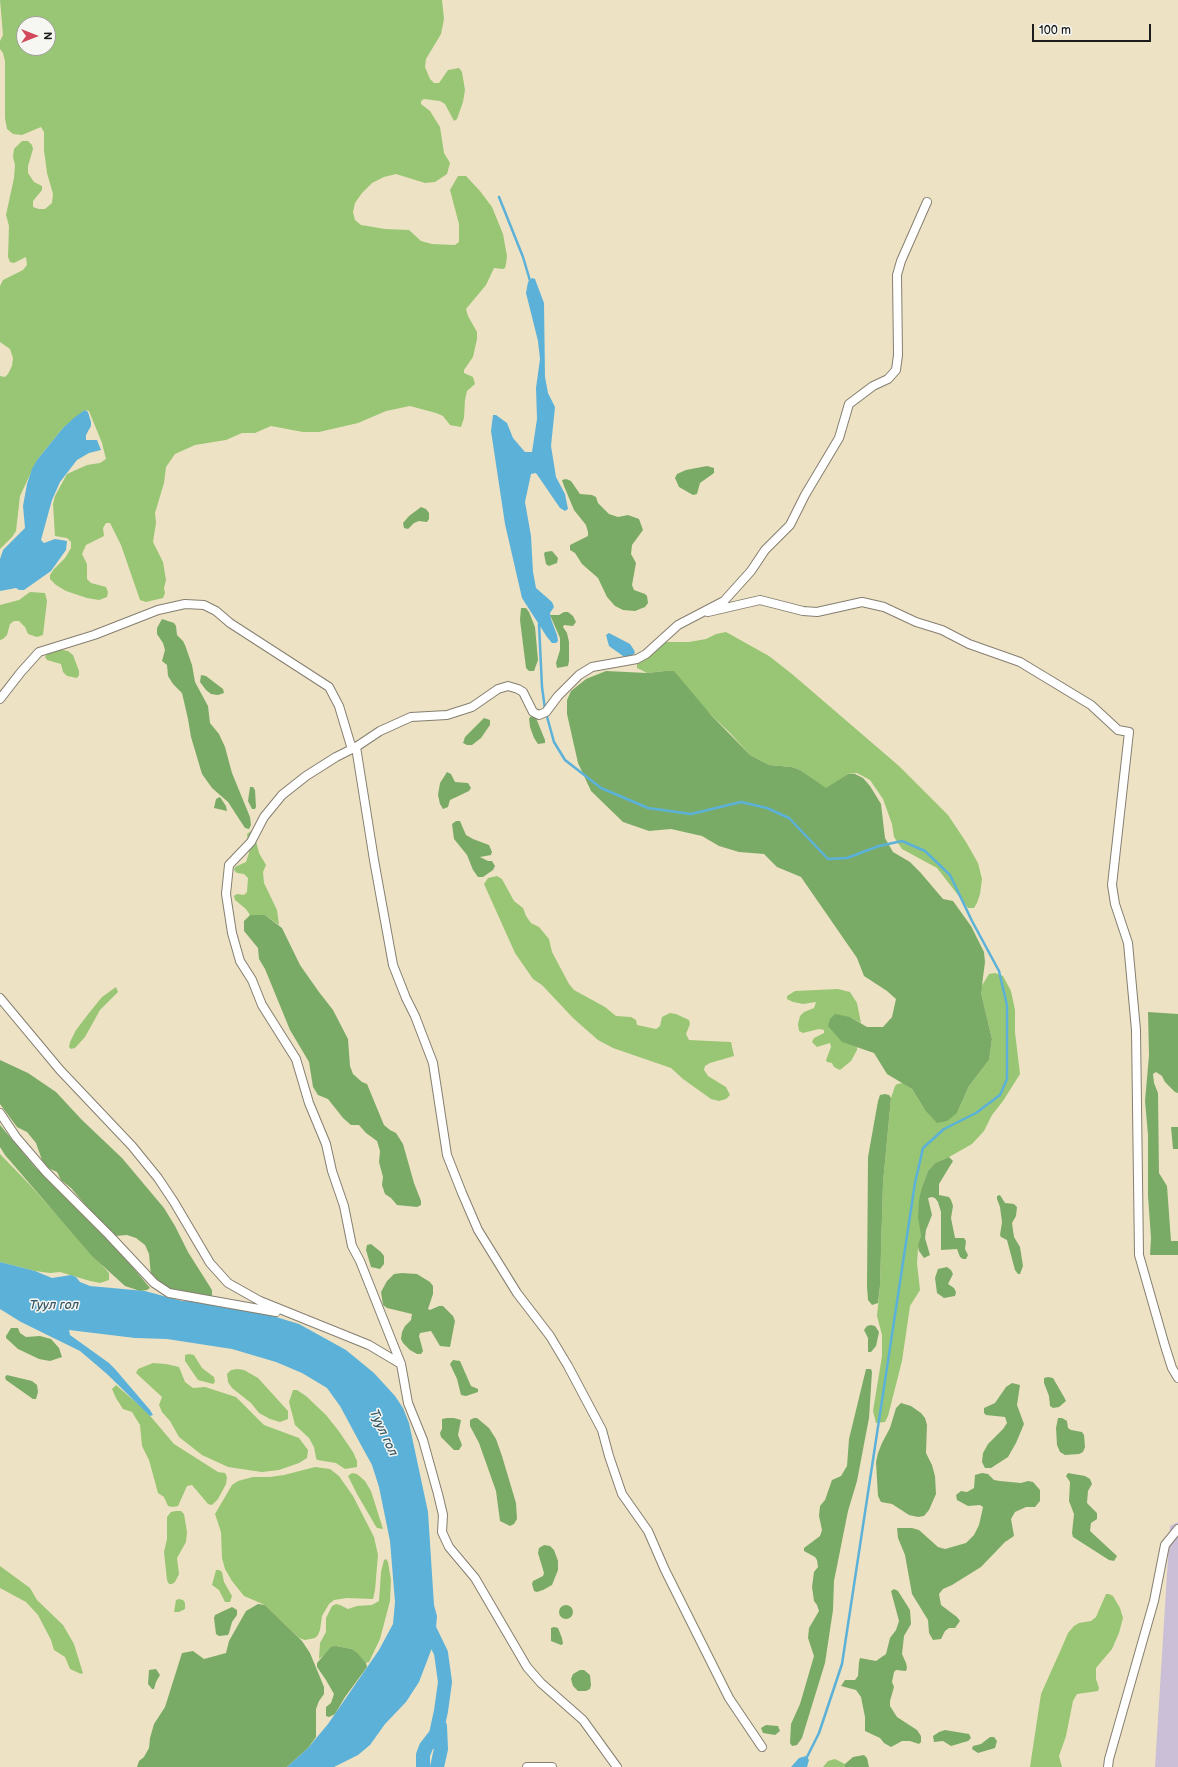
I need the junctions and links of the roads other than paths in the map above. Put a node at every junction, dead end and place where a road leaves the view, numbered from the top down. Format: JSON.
{"nodes":[{"id":1,"x":927,"y":202,"type":"dead end"},
{"id":2,"x":698,"y":614,"type":"junction"},
{"id":3,"x":0,"y":699,"type":"edge"},
{"id":4,"x":356,"y":747,"type":"junction"},
{"id":5,"x":0,"y":998,"type":"edge"},
{"id":6,"x":0,"y":1113,"type":"edge"},
{"id":7,"x":291,"y":1314,"type":"junction"},
{"id":8,"x":400,"y":1364,"type":"junction"},
{"id":9,"x":1178,"y":1378,"type":"edge"},
{"id":10,"x":1178,"y":1529,"type":"edge"},
{"id":11,"x":762,"y":1746,"type":"dead end"},
{"id":12,"x":527,"y":1767,"type":"edge"},
{"id":13,"x":552,"y":1767,"type":"edge"},
{"id":14,"x":617,"y":1767,"type":"edge"},
{"id":15,"x":1108,"y":1767,"type":"edge"}],
"edges":[{"from":1,"to":2,"type":"street"},
{"from":2,"to":4,"type":"street"},
{"from":2,"to":9,"type":"street"},
{"from":3,"to":4,"type":"street"},
{"from":4,"to":8,"type":"street"},
{"from":4,"to":11,"type":"street"},
{"from":5,"to":7,"type":"street"},
{"from":6,"to":7,"type":"street"},
{"from":7,"to":8,"type":"street"},
{"from":8,"to":14,"type":"street"},
{"from":10,"to":15,"type":"street"},
{"from":12,"to":13,"type":"street"}]}
